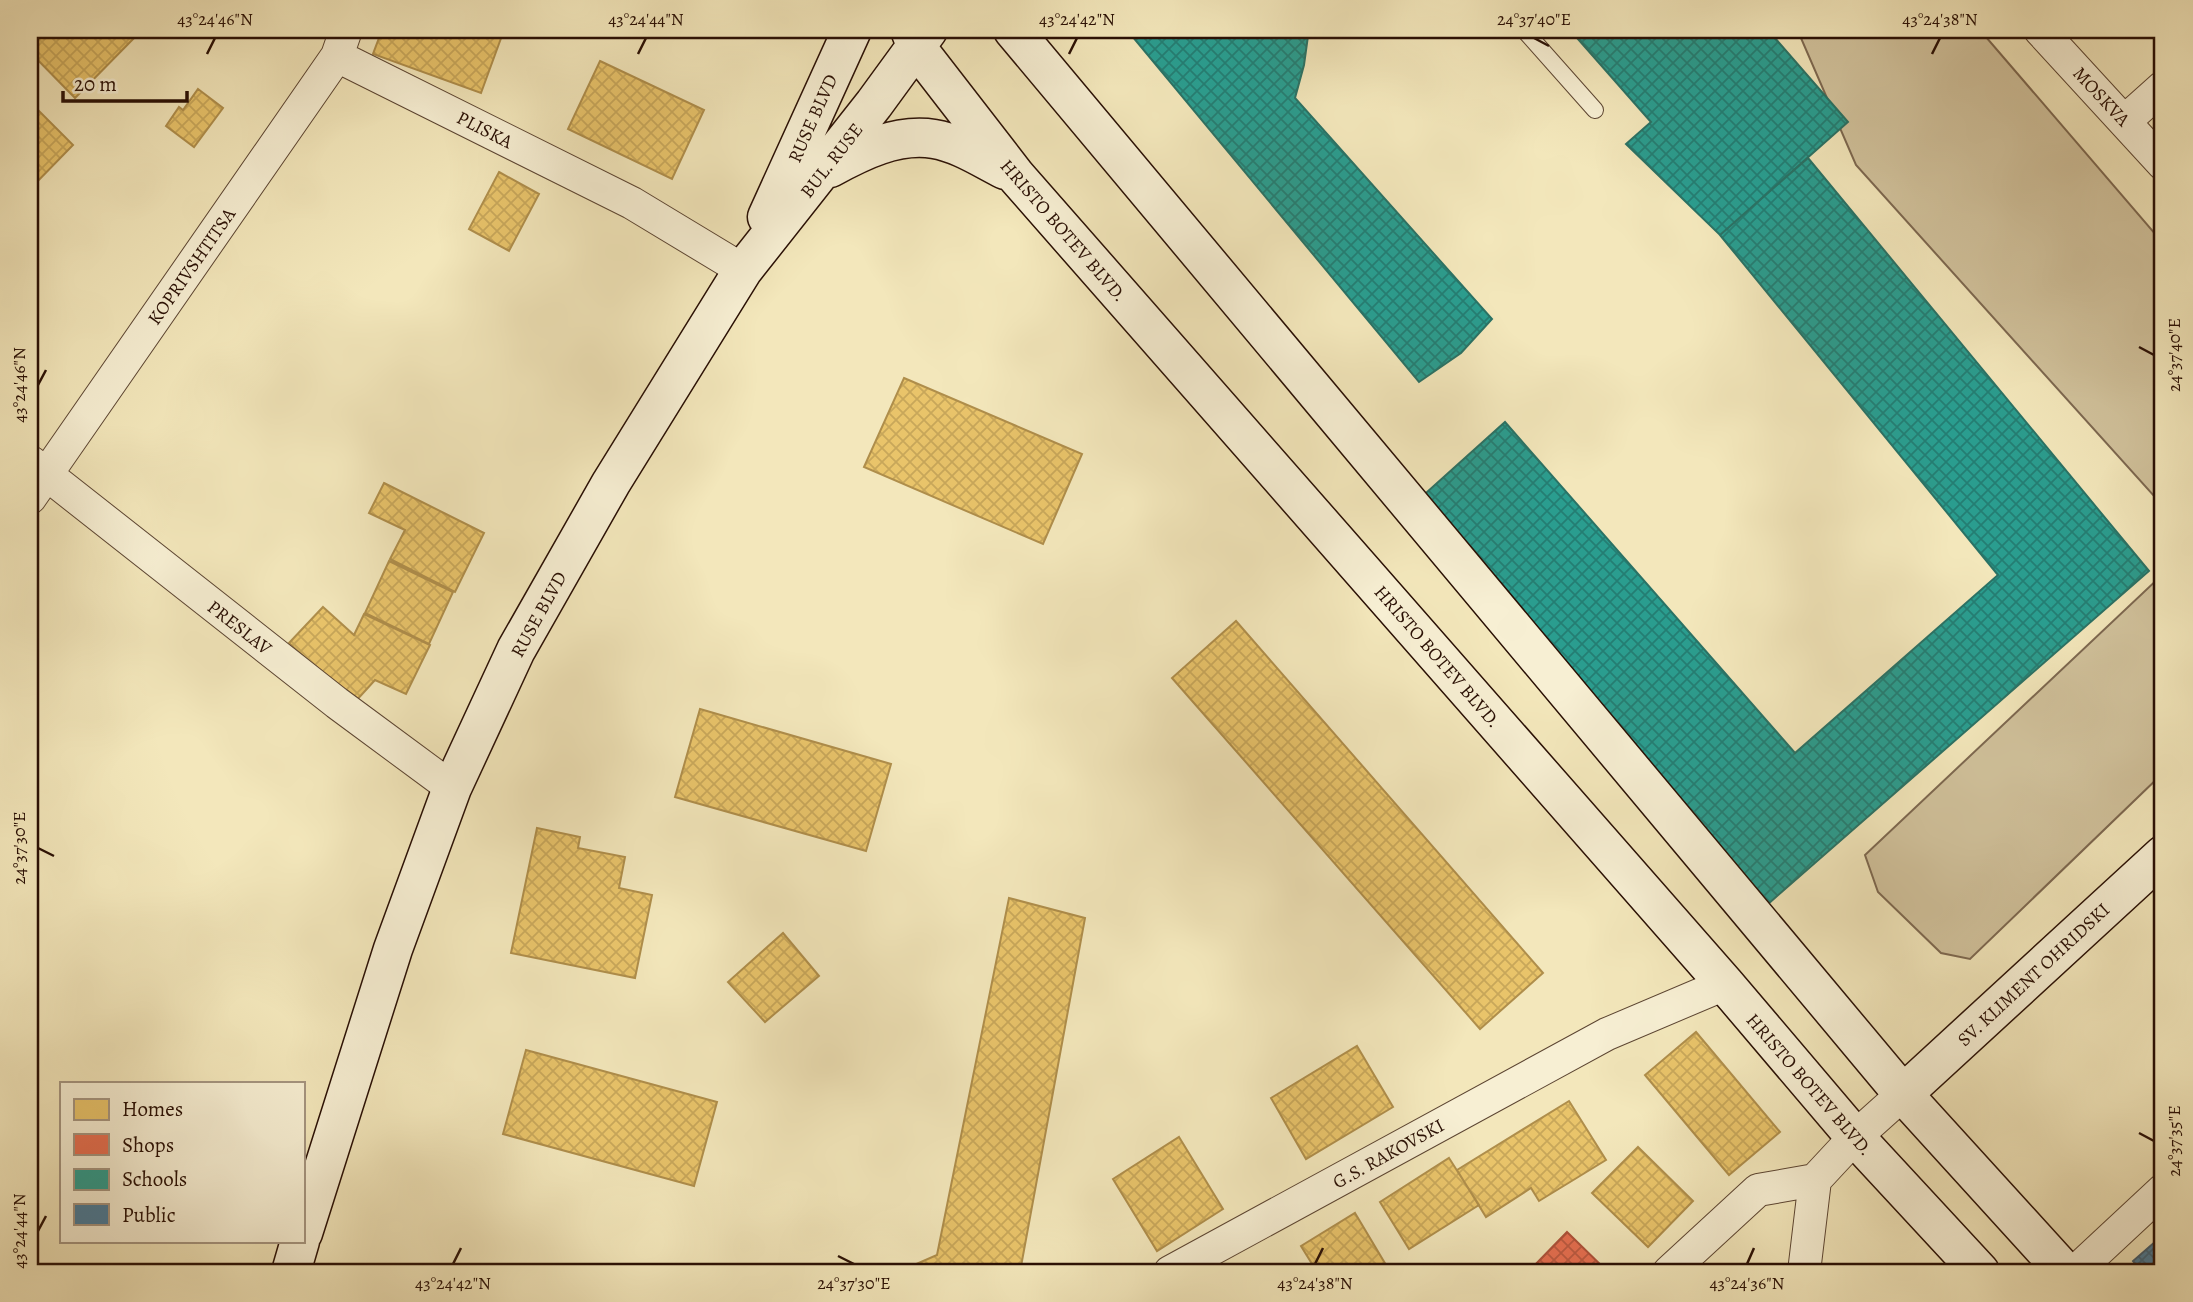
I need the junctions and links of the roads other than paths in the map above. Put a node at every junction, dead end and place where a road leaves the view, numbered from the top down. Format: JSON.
{"nodes":[{"id":1,"x":852,"y":30,"type":"edge"},
{"id":2,"x":1013,"y":30,"type":"edge"},
{"id":3,"x":1524,"y":30,"type":"edge"},
{"id":4,"x":2040,"y":30,"type":"edge"},
{"id":5,"x":918,"y":36,"type":"edge"},
{"id":6,"x":342,"y":43,"type":"edge"},
{"id":7,"x":2163,"y":87,"type":"edge"},
{"id":8,"x":1595,"y":110,"type":"dead end"},
{"id":9,"x":2125,"y":121,"type":"junction"},
{"id":10,"x":2163,"y":164,"type":"edge"},
{"id":11,"x":821,"y":172,"type":"junction"},
{"id":12,"x":1016,"y":176,"type":"junction"},
{"id":13,"x":743,"y":270,"type":"junction"},
{"id":14,"x":35,"y":478,"type":"edge"},
{"id":15,"x":452,"y":788,"type":"junction"},
{"id":16,"x":2163,"y":855,"type":"edge"},
{"id":17,"x":1725,"y":984,"type":"junction"},
{"id":18,"x":1903,"y":1094,"type":"junction"},
{"id":19,"x":1855,"y":1137,"type":"junction"},
{"id":20,"x":1815,"y":1180,"type":"junction"},
{"id":21,"x":2163,"y":1190,"type":"edge"},
{"id":22,"x":304,"y":1230,"type":"edge"},
{"id":23,"x":300,"y":1242,"type":"edge"},
{"id":24,"x":291,"y":1272,"type":"edge"},
{"id":25,"x":1170,"y":1272,"type":"edge"},
{"id":26,"x":1669,"y":1272,"type":"edge"},
{"id":27,"x":1804,"y":1272,"type":"edge"},
{"id":28,"x":1980,"y":1272,"type":"edge"},
{"id":29,"x":2065,"y":1272,"type":"edge"},
{"id":30,"x":2075,"y":1272,"type":"edge"}],
"edges":[{"from":1,"to":13,"type":"main road","name":"RUSE BLVD"},
{"from":2,"to":18,"type":"main road"},
{"from":3,"to":8,"type":"lane"},
{"from":4,"to":9,"type":"street","name":"MOSKVA"},
{"from":5,"to":11,"type":"main road","name":"BUL. RUSE"},
{"from":5,"to":12,"type":"main road","name":"HRISTO BOTEV BLVD."},
{"from":6,"to":13,"type":"street","name":"PLISKA"},
{"from":6,"to":14,"type":"street","name":"KOPRIVSHTITSA"},
{"from":7,"to":9,"type":"street"},
{"from":9,"to":10,"type":"street","name":"MOSKVA"},
{"from":11,"to":12,"type":"main road"},
{"from":11,"to":13,"type":"main road","name":"BUL. RUSE"},
{"from":12,"to":17,"type":"main road","name":"HRISTO BOTEV BLVD."},
{"from":13,"to":15,"type":"main road","name":"RUSE BLVD"},
{"from":14,"to":15,"type":"street","name":"PRESLAV"},
{"from":15,"to":22,"type":"main road","name":"RUSE BLVD"},
{"from":16,"to":18,"type":"main road","name":"SV. KLIMENT OHRIDSKI"},
{"from":17,"to":19,"type":"main road","name":"HRISTO BOTEV BLVD."},
{"from":17,"to":25,"type":"street","name":"G.S. RAKOVSKI"},
{"from":18,"to":19,"type":"street"},
{"from":18,"to":29,"type":"main road"},
{"from":19,"to":20,"type":"street"},
{"from":19,"to":28,"type":"main road","name":"HRISTO BOTEV BLVD."},
{"from":20,"to":26,"type":"street"},
{"from":20,"to":27,"type":"street"},
{"from":21,"to":30,"type":"street"},
{"from":23,"to":24,"type":"main road"}]}
